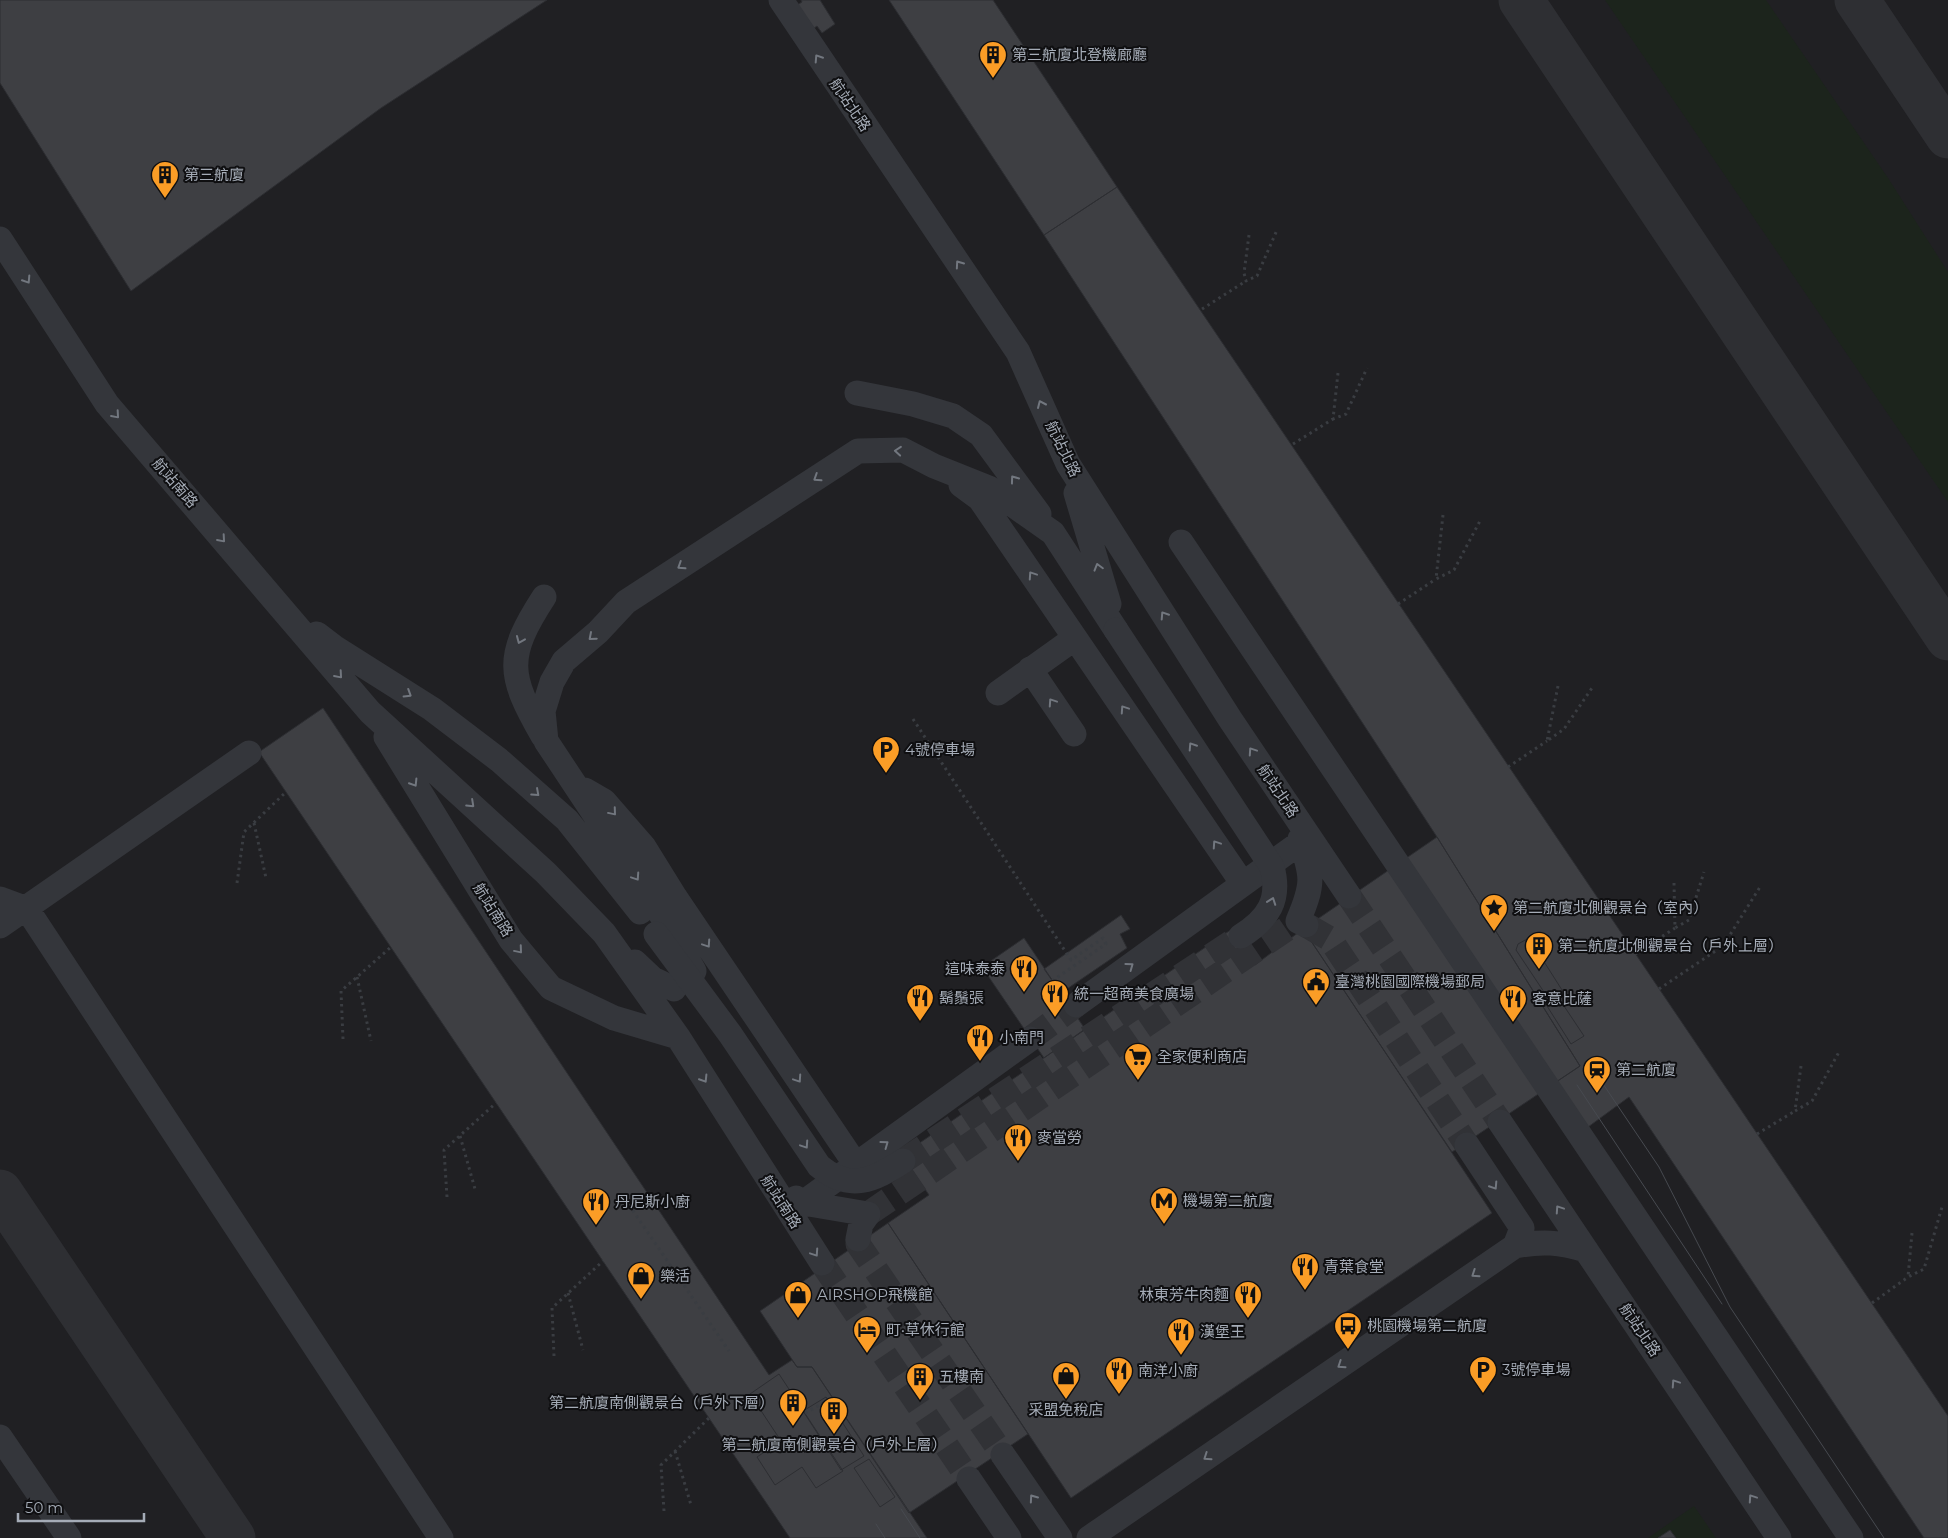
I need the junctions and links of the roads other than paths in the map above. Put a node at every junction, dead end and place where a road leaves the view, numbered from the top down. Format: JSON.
{"nodes":[{"id":1,"x":781,"y":0,"type":"edge"},
{"id":2,"x":0,"y":239,"type":"edge"},
{"id":3,"x":857,"y":393,"type":"dead end"},
{"id":4,"x":1068,"y":464,"type":"junction"},
{"id":5,"x":934,"y":466,"type":"junction"},
{"id":6,"x":1053,"y":532,"type":"junction"},
{"id":7,"x":1181,"y":542,"type":"dead end"},
{"id":8,"x":270,"y":594,"type":"junction"},
{"id":9,"x":544,"y":597,"type":"dead end"},
{"id":10,"x":1116,"y":630,"type":"junction"},
{"id":11,"x":1075,"y":638,"type":"junction"},
{"id":12,"x":1030,"y":669,"type":"junction"},
{"id":13,"x":998,"y":693,"type":"dead end"},
{"id":14,"x":370,"y":712,"type":"junction"},
{"id":15,"x":1074,"y":734,"type":"dead end"},
{"id":16,"x":546,"y":741,"type":"junction"},
{"id":17,"x":249,"y":752,"type":"dead end"},
{"id":18,"x":574,"y":784,"type":"junction"},
{"id":19,"x":1289,"y":806,"type":"junction"},
{"id":20,"x":1301,"y":842,"type":"junction"},
{"id":21,"x":1243,"y":884,"type":"junction"},
{"id":22,"x":1349,"y":896,"type":"tunnel mouth"},
{"id":23,"x":0,"y":899,"type":"edge"},
{"id":24,"x":27,"y":909,"type":"junction"},
{"id":25,"x":1302,"y":923,"type":"tunnel mouth"},
{"id":26,"x":0,"y":926,"type":"edge"},
{"id":27,"x":661,"y":928,"type":"junction"},
{"id":28,"x":604,"y":933,"type":"junction"},
{"id":29,"x":1241,"y":936,"type":"tunnel mouth"},
{"id":30,"x":674,"y":989,"type":"dead end"},
{"id":31,"x":1076,"y":1005,"type":"tunnel mouth"},
{"id":32,"x":678,"y":1037,"type":"junction"},
{"id":33,"x":1030,"y":1039,"type":"tunnel mouth"},
{"id":34,"x":1500,"y":1122,"type":"tunnel mouth"},
{"id":35,"x":1467,"y":1145,"type":"tunnel mouth"},
{"id":36,"x":903,"y":1161,"type":"tunnel mouth"},
{"id":37,"x":856,"y":1165,"type":"junction"},
{"id":38,"x":759,"y":1168,"type":"junction"},
{"id":39,"x":803,"y":1203,"type":"junction"},
{"id":40,"x":858,"y":1239,"type":"dead end"},
{"id":41,"x":1515,"y":1246,"type":"junction"},
{"id":42,"x":1586,"y":1250,"type":"junction"},
{"id":43,"x":822,"y":1263,"type":"tunnel mouth"},
{"id":44,"x":0,"y":1436,"type":"edge"},
{"id":45,"x":1003,"y":1455,"type":"tunnel mouth"},
{"id":46,"x":969,"y":1479,"type":"tunnel mouth"},
{"id":47,"x":69,"y":1538,"type":"edge"},
{"id":48,"x":441,"y":1538,"type":"edge"},
{"id":49,"x":1009,"y":1538,"type":"edge"},
{"id":50,"x":1060,"y":1538,"type":"edge"},
{"id":51,"x":1089,"y":1538,"type":"edge"},
{"id":52,"x":1779,"y":1538,"type":"edge"},
{"id":53,"x":1851,"y":1538,"type":"edge"}],
"edges":[{"from":4,"to":1,"type":"street","name":"航站北路","one_way":true},
{"from":2,"to":8,"type":"street","name":"航站南路","one_way":true},
{"from":6,"to":3,"type":"street","one_way":true},
{"from":10,"to":4,"type":"street","one_way":true},
{"from":19,"to":4,"type":"street","name":"航站北路","one_way":true},
{"from":5,"to":6,"type":"street"},
{"from":11,"to":5,"type":"street","one_way":true},
{"from":5,"to":16,"type":"street","one_way":true},
{"from":6,"to":10,"type":"street"},
{"from":7,"to":53,"type":"street"},
{"from":8,"to":14,"type":"street","name":"航站南路","one_way":true},
{"from":8,"to":27,"type":"street","one_way":true},
{"from":9,"to":16,"type":"street","one_way":true},
{"from":29,"to":10,"type":"street","one_way":true,"bridge":true},
{"from":11,"to":12,"type":"street"},
{"from":21,"to":11,"type":"street","one_way":true},
{"from":12,"to":13,"type":"street"},
{"from":15,"to":12,"type":"street","one_way":true},
{"from":14,"to":28,"type":"street","name":"航站南路","one_way":true},
{"from":14,"to":32,"type":"street","name":"航站南路","one_way":true},
{"from":16,"to":18,"type":"street"},
{"from":17,"to":24,"type":"street"},
{"from":18,"to":27,"type":"street","one_way":true},
{"from":18,"to":37,"type":"street","one_way":true},
{"from":19,"to":20,"type":"street"},
{"from":19,"to":22,"type":"street","name":"航站北路"},
{"from":20,"to":21,"type":"street"},
{"from":20,"to":25,"type":"street"},
{"from":31,"to":21,"type":"street","one_way":true},
{"from":23,"to":24,"type":"street"},
{"from":24,"to":26,"type":"street"},
{"from":24,"to":48,"type":"street"},
{"from":27,"to":36,"type":"street","one_way":true,"bridge":true},
{"from":28,"to":30,"type":"street"},
{"from":28,"to":32,"type":"street","name":"航站南路"},
{"from":32,"to":38,"type":"street","name":"航站南路","one_way":true},
{"from":37,"to":33,"type":"street","one_way":true},
{"from":42,"to":34,"type":"street","name":"航站北路","one_way":true},
{"from":35,"to":41,"type":"street","one_way":true},
{"from":37,"to":39,"type":"street"},
{"from":38,"to":39,"type":"street"},
{"from":38,"to":43,"type":"street","name":"航站南路","one_way":true},
{"from":39,"to":40,"type":"street"},
{"from":41,"to":42,"type":"street"},
{"from":41,"to":51,"type":"street","one_way":true},
{"from":52,"to":42,"type":"street","name":"航站北路","one_way":true},
{"from":44,"to":47,"type":"street"},
{"from":50,"to":45,"type":"street","one_way":true},
{"from":46,"to":49,"type":"street"}]}
